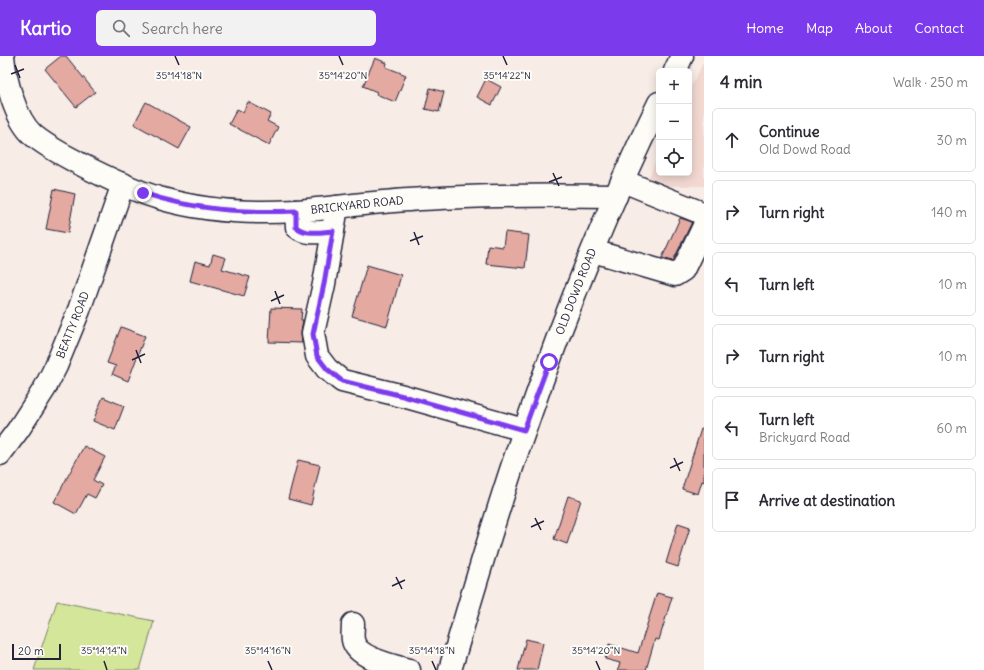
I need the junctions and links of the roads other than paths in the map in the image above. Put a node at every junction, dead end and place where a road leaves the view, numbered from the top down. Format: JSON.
{"nodes":[{"id":1,"x":3,"y":56,"type":"edge"},
{"id":2,"x":682,"y":56,"type":"edge"},
{"id":3,"x":676,"y":68,"type":"edge"},
{"id":4,"x":659,"y":104,"type":"edge"},
{"id":5,"x":123,"y":184,"type":"junction"},
{"id":6,"x":620,"y":188,"type":"junction"},
{"id":7,"x":337,"y":207,"type":"junction"},
{"id":8,"x":296,"y":211,"type":"junction"},
{"id":9,"x":704,"y":219,"type":"edge"},
{"id":10,"x":704,"y":226,"type":"edge"},
{"id":11,"x":333,"y":231,"type":"junction"},
{"id":12,"x":593,"y":251,"type":"junction"},
{"id":13,"x":524,"y":430,"type":"junction"},
{"id":14,"x":0,"y":454,"type":"edge"},
{"id":15,"x":353,"y":624,"type":"dead end"},
{"id":16,"x":409,"y":670,"type":"edge"},
{"id":17,"x":450,"y":670,"type":"edge"}],
"edges":[{"from":1,"to":5,"type":"street","name":"BRICKYARD ROAD"},
{"from":2,"to":3,"type":"street"},
{"from":4,"to":6,"type":"street","name":"OLD DOWD ROAD"},
{"from":5,"to":8,"type":"street","name":"BRICKYARD ROAD"},
{"from":5,"to":14,"type":"street","name":"BEATTY ROAD"},
{"from":6,"to":7,"type":"street","name":"BRICKYARD ROAD"},
{"from":6,"to":9,"type":"street"},
{"from":6,"to":12,"type":"street","name":"OLD DOWD ROAD"},
{"from":7,"to":8,"type":"street","name":"BRICKYARD ROAD"},
{"from":7,"to":11,"type":"street"},
{"from":8,"to":11,"type":"street"},
{"from":10,"to":12,"type":"street"},
{"from":11,"to":13,"type":"street"},
{"from":12,"to":13,"type":"street","name":"OLD DOWD ROAD"},
{"from":13,"to":17,"type":"street","name":"OLD DOWD ROAD"},
{"from":15,"to":16,"type":"street"}]}
